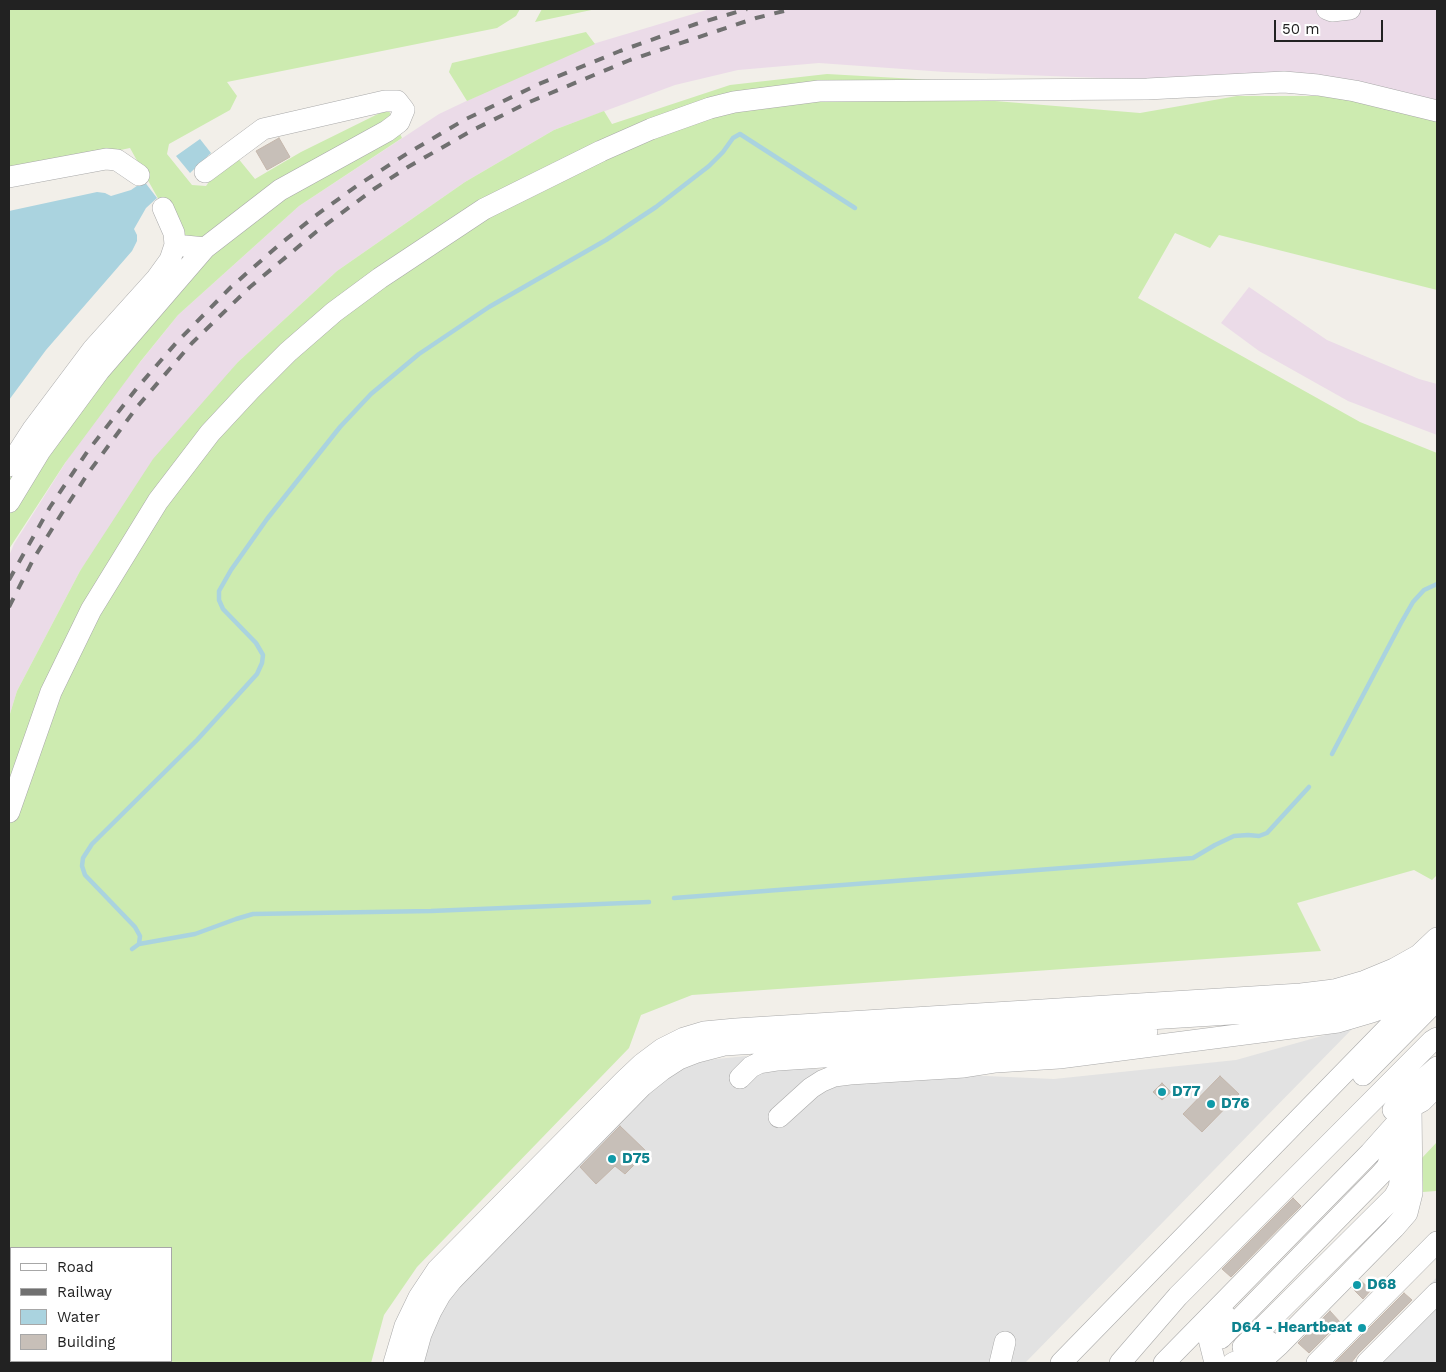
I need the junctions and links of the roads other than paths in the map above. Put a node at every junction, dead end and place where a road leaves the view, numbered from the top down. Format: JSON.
{"nodes":[{"id":1,"x":1327,"y":9,"type":"edge"},
{"id":2,"x":1350,"y":9,"type":"edge"},
{"id":3,"x":1437,"y":111,"type":"edge"},
{"id":4,"x":205,"y":172,"type":"dead end"},
{"id":5,"x":139,"y":174,"type":"dead end"},
{"id":6,"x":9,"y":177,"type":"edge"},
{"id":7,"x":163,"y":208,"type":"dead end"},
{"id":8,"x":175,"y":245,"type":"junction"},
{"id":9,"x":205,"y":248,"type":"junction"},
{"id":10,"x":9,"y":466,"type":"edge"},
{"id":11,"x":9,"y":502,"type":"edge"},
{"id":12,"x":9,"y":812,"type":"edge"},
{"id":13,"x":1437,"y":938,"type":"edge"},
{"id":14,"x":1437,"y":959,"type":"edge"},
{"id":15,"x":1437,"y":977,"type":"edge"},
{"id":16,"x":1437,"y":987,"type":"edge"},
{"id":17,"x":1437,"y":1000,"type":"edge"},
{"id":18,"x":1281,"y":1010,"type":"junction"},
{"id":19,"x":1437,"y":1038,"type":"edge"},
{"id":20,"x":715,"y":1048,"type":"junction"},
{"id":21,"x":890,"y":1053,"type":"junction"},
{"id":22,"x":1418,"y":1056,"type":"junction"},
{"id":23,"x":1437,"y":1067,"type":"edge"},
{"id":24,"x":740,"y":1078,"type":"dead end"},
{"id":25,"x":1334,"y":1084,"type":"junction"},
{"id":26,"x":1429,"y":1084,"type":"edge"},
{"id":27,"x":1391,"y":1098,"type":"junction"},
{"id":28,"x":1411,"y":1107,"type":"junction"},
{"id":29,"x":779,"y":1117,"type":"dead end"},
{"id":30,"x":1437,"y":1242,"type":"edge"},
{"id":31,"x":1437,"y":1263,"type":"edge"},
{"id":32,"x":1437,"y":1293,"type":"edge"},
{"id":33,"x":1114,"y":1310,"type":"junction"},
{"id":34,"x":1208,"y":1334,"type":"junction"},
{"id":35,"x":1005,"y":1342,"type":"dead end"},
{"id":36,"x":394,"y":1363,"type":"edge"},
{"id":37,"x":413,"y":1363,"type":"edge"},
{"id":38,"x":1000,"y":1363,"type":"edge"},
{"id":39,"x":1047,"y":1363,"type":"edge"},
{"id":40,"x":1061,"y":1363,"type":"edge"},
{"id":41,"x":1079,"y":1363,"type":"edge"},
{"id":42,"x":1120,"y":1363,"type":"edge"},
{"id":43,"x":1134,"y":1363,"type":"edge"},
{"id":44,"x":1151,"y":1363,"type":"edge"},
{"id":45,"x":1164,"y":1363,"type":"edge"},
{"id":46,"x":1180,"y":1363,"type":"edge"},
{"id":47,"x":1217,"y":1363,"type":"edge"},
{"id":48,"x":1223,"y":1363,"type":"edge"},
{"id":49,"x":1232,"y":1363,"type":"edge"},
{"id":50,"x":1259,"y":1363,"type":"edge"},
{"id":51,"x":1317,"y":1363,"type":"edge"},
{"id":52,"x":1337,"y":1363,"type":"edge"},
{"id":53,"x":1367,"y":1363,"type":"edge"}],
"edges":[{"from":1,"to":2,"type":"lane"},
{"from":3,"to":12,"type":"lane"},
{"from":4,"to":9,"type":"lane"},
{"from":5,"to":6,"type":"lane"},
{"from":7,"to":8,"type":"lane"},
{"from":8,"to":9,"type":"lane"},
{"from":8,"to":10,"type":"lane"},
{"from":9,"to":11,"type":"lane"},
{"from":13,"to":36,"type":"lane"},
{"from":14,"to":18,"type":"lane"},
{"from":15,"to":25,"type":"lane"},
{"from":15,"to":29,"type":"lane"},
{"from":16,"to":33,"type":"lane"},
{"from":17,"to":41,"type":"lane"},
{"from":18,"to":20,"type":"lane"},
{"from":18,"to":21,"type":"lane"},
{"from":19,"to":22,"type":"lane"},
{"from":20,"to":21,"type":"lane"},
{"from":20,"to":37,"type":"lane"},
{"from":21,"to":24,"type":"lane"},
{"from":22,"to":27,"type":"lane"},
{"from":22,"to":42,"type":"lane"},
{"from":23,"to":26,"type":"lane"},
{"from":25,"to":33,"type":"lane"},
{"from":25,"to":39,"type":"lane"},
{"from":26,"to":27,"type":"lane"},
{"from":26,"to":28,"type":"lane"},
{"from":26,"to":44,"type":"lane"},
{"from":27,"to":43,"type":"lane"},
{"from":28,"to":34,"type":"lane"},
{"from":28,"to":45,"type":"lane"},
{"from":28,"to":47,"type":"lane"},
{"from":28,"to":48,"type":"lane"},
{"from":28,"to":49,"type":"lane"},
{"from":28,"to":50,"type":"lane"},
{"from":30,"to":51,"type":"lane"},
{"from":31,"to":52,"type":"lane"},
{"from":32,"to":53,"type":"lane"},
{"from":33,"to":40,"type":"lane"},
{"from":34,"to":46,"type":"lane"},
{"from":34,"to":47,"type":"lane"},
{"from":35,"to":38,"type":"lane"}]}
